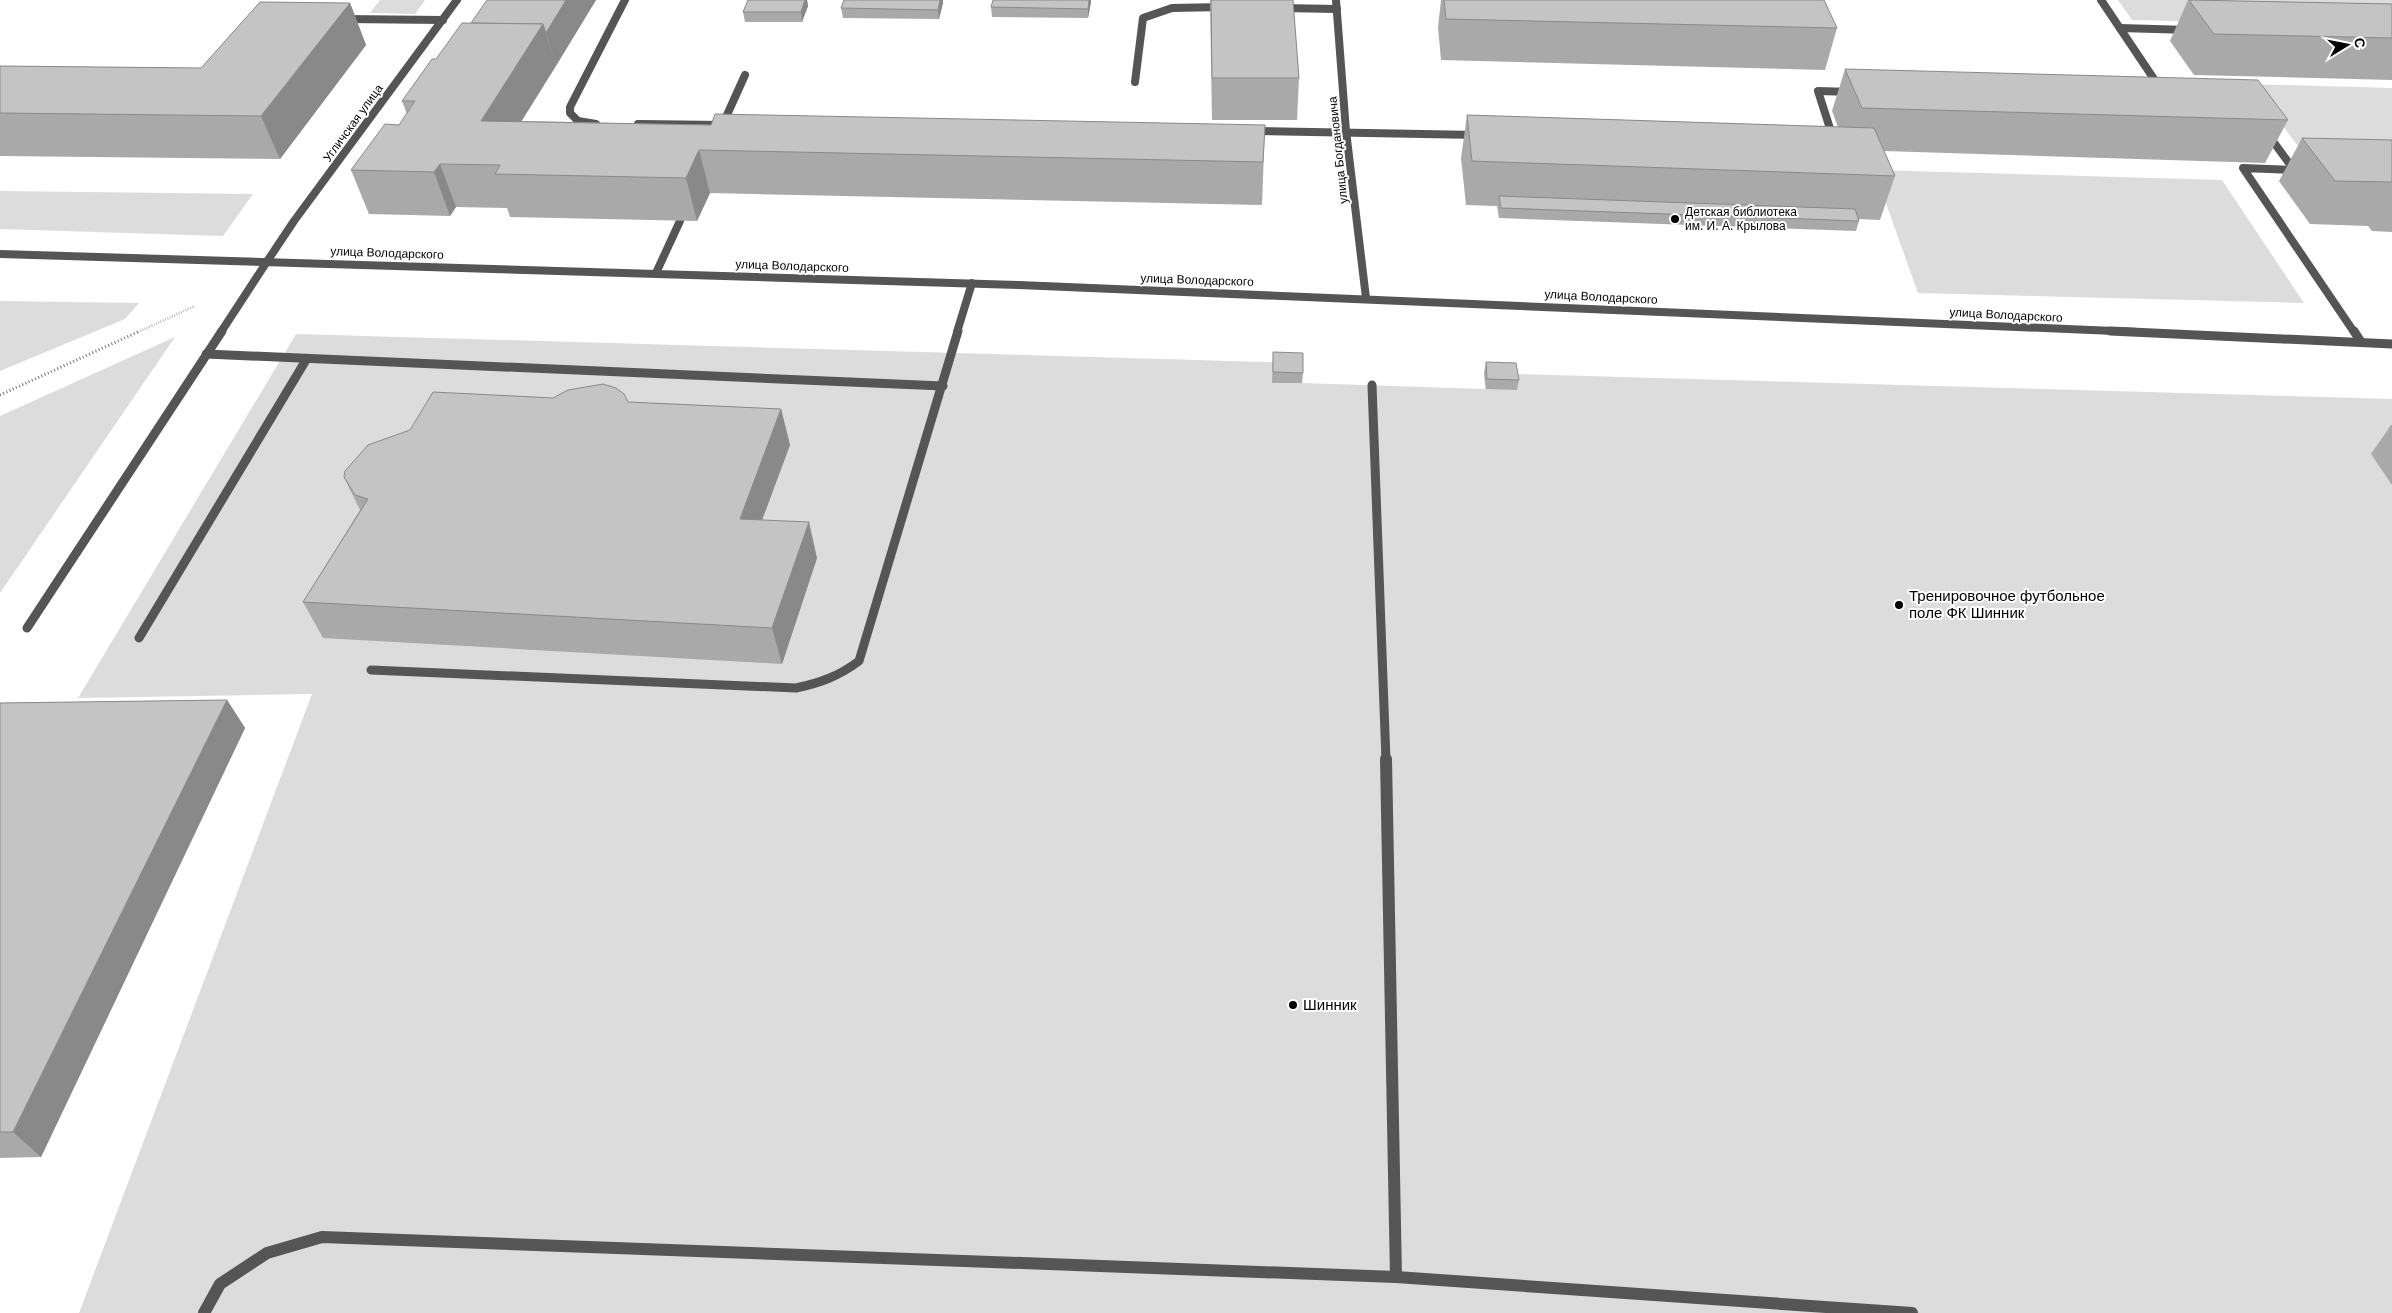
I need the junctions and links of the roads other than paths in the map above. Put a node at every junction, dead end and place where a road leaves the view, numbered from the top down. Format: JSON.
{"nodes":[{"id":1,"x":457,"y":0,"type":"edge"},
{"id":2,"x":625,"y":0,"type":"edge"},
{"id":3,"x":1336,"y":0,"type":"edge"},
{"id":4,"x":2101,"y":0,"type":"edge"},
{"id":5,"x":1229,"y":7,"type":"edge"},
{"id":6,"x":1268,"y":8,"type":"edge"},
{"id":7,"x":1337,"y":9,"type":"junction"},
{"id":8,"x":336,"y":18,"type":"edge"},
{"id":9,"x":443,"y":20,"type":"junction"},
{"id":10,"x":2120,"y":28,"type":"junction"},
{"id":11,"x":2198,"y":30,"type":"edge"},
{"id":12,"x":745,"y":75,"type":"dead end"},
{"id":13,"x":1135,"y":82,"type":"dead end"},
{"id":14,"x":1857,"y":93,"type":"edge"},
{"id":15,"x":2164,"y":94,"type":"edge"},
{"id":16,"x":605,"y":124,"type":"edge"},
{"id":17,"x":625,"y":124,"type":"edge"},
{"id":18,"x":723,"y":125,"type":"junction"},
{"id":19,"x":733,"y":125,"type":"edge"},
{"id":20,"x":2262,"y":127,"type":"edge"},
{"id":21,"x":1240,"y":130,"type":"edge"},
{"id":22,"x":1346,"y":131,"type":"junction"},
{"id":23,"x":719,"y":134,"type":"edge"},
{"id":24,"x":1487,"y":136,"type":"edge"},
{"id":25,"x":1836,"y":147,"type":"edge"},
{"id":26,"x":2294,"y":170,"type":"junction"},
{"id":27,"x":2304,"y":170,"type":"edge"},
{"id":28,"x":680,"y":221,"type":"edge"},
{"id":29,"x":0,"y":254,"type":"edge"},
{"id":30,"x":268,"y":260,"type":"junction"},
{"id":31,"x":656,"y":273,"type":"junction"},
{"id":32,"x":972,"y":283,"type":"junction"},
{"id":33,"x":1366,"y":298,"type":"junction"},
{"id":34,"x":2360,"y":342,"type":"junction"},
{"id":35,"x":2392,"y":344,"type":"edge"},
{"id":36,"x":206,"y":354,"type":"junction"},
{"id":37,"x":306,"y":360,"type":"junction"},
{"id":38,"x":1372,"y":385,"type":"dead end"},
{"id":39,"x":943,"y":386,"type":"junction"},
{"id":40,"x":27,"y":628,"type":"dead end"},
{"id":41,"x":139,"y":638,"type":"dead end"},
{"id":42,"x":370,"y":670,"type":"dead end"},
{"id":43,"x":1396,"y":1277,"type":"junction"},
{"id":44,"x":204,"y":1313,"type":"edge"},
{"id":45,"x":1912,"y":1313,"type":"edge"}],
"edges":[{"from":1,"to":9,"type":"street","name":"Угличская улица"},
{"from":2,"to":16,"type":"street"},
{"from":3,"to":7,"type":"street","name":"улица Богдановича"},
{"from":4,"to":10,"type":"street"},
{"from":5,"to":13,"type":"street"},
{"from":6,"to":7,"type":"street"},
{"from":7,"to":22,"type":"street","name":"улица Богдановича"},
{"from":8,"to":9,"type":"street"},
{"from":9,"to":30,"type":"street","name":"Угличская улица"},
{"from":10,"to":11,"type":"street"},
{"from":10,"to":15,"type":"street"},
{"from":12,"to":18,"type":"street"},
{"from":14,"to":25,"type":"street"},
{"from":17,"to":18,"type":"street"},
{"from":18,"to":19,"type":"street"},
{"from":18,"to":23,"type":"street"},
{"from":20,"to":26,"type":"street"},
{"from":21,"to":22,"type":"street"},
{"from":22,"to":24,"type":"street"},
{"from":22,"to":33,"type":"street","name":"улица Богдановича"},
{"from":26,"to":27,"type":"street"},
{"from":26,"to":34,"type":"street"},
{"from":28,"to":31,"type":"street"},
{"from":29,"to":30,"type":"street","name":"улица Володарского"},
{"from":30,"to":31,"type":"street","name":"улица Володарского"},
{"from":30,"to":36,"type":"street","name":"Угличская улица"},
{"from":31,"to":32,"type":"street","name":"улица Володарского"},
{"from":32,"to":33,"type":"street","name":"улица Володарского"},
{"from":32,"to":39,"type":"street"},
{"from":33,"to":34,"type":"street","name":"улица Володарского"},
{"from":34,"to":35,"type":"street","name":"улица Володарского"},
{"from":36,"to":37,"type":"street"},
{"from":36,"to":40,"type":"street","name":"Угличская улица"},
{"from":37,"to":39,"type":"street"},
{"from":37,"to":41,"type":"street"},
{"from":38,"to":43,"type":"street"},
{"from":39,"to":42,"type":"street"},
{"from":43,"to":44,"type":"street"},
{"from":43,"to":45,"type":"street"}]}
